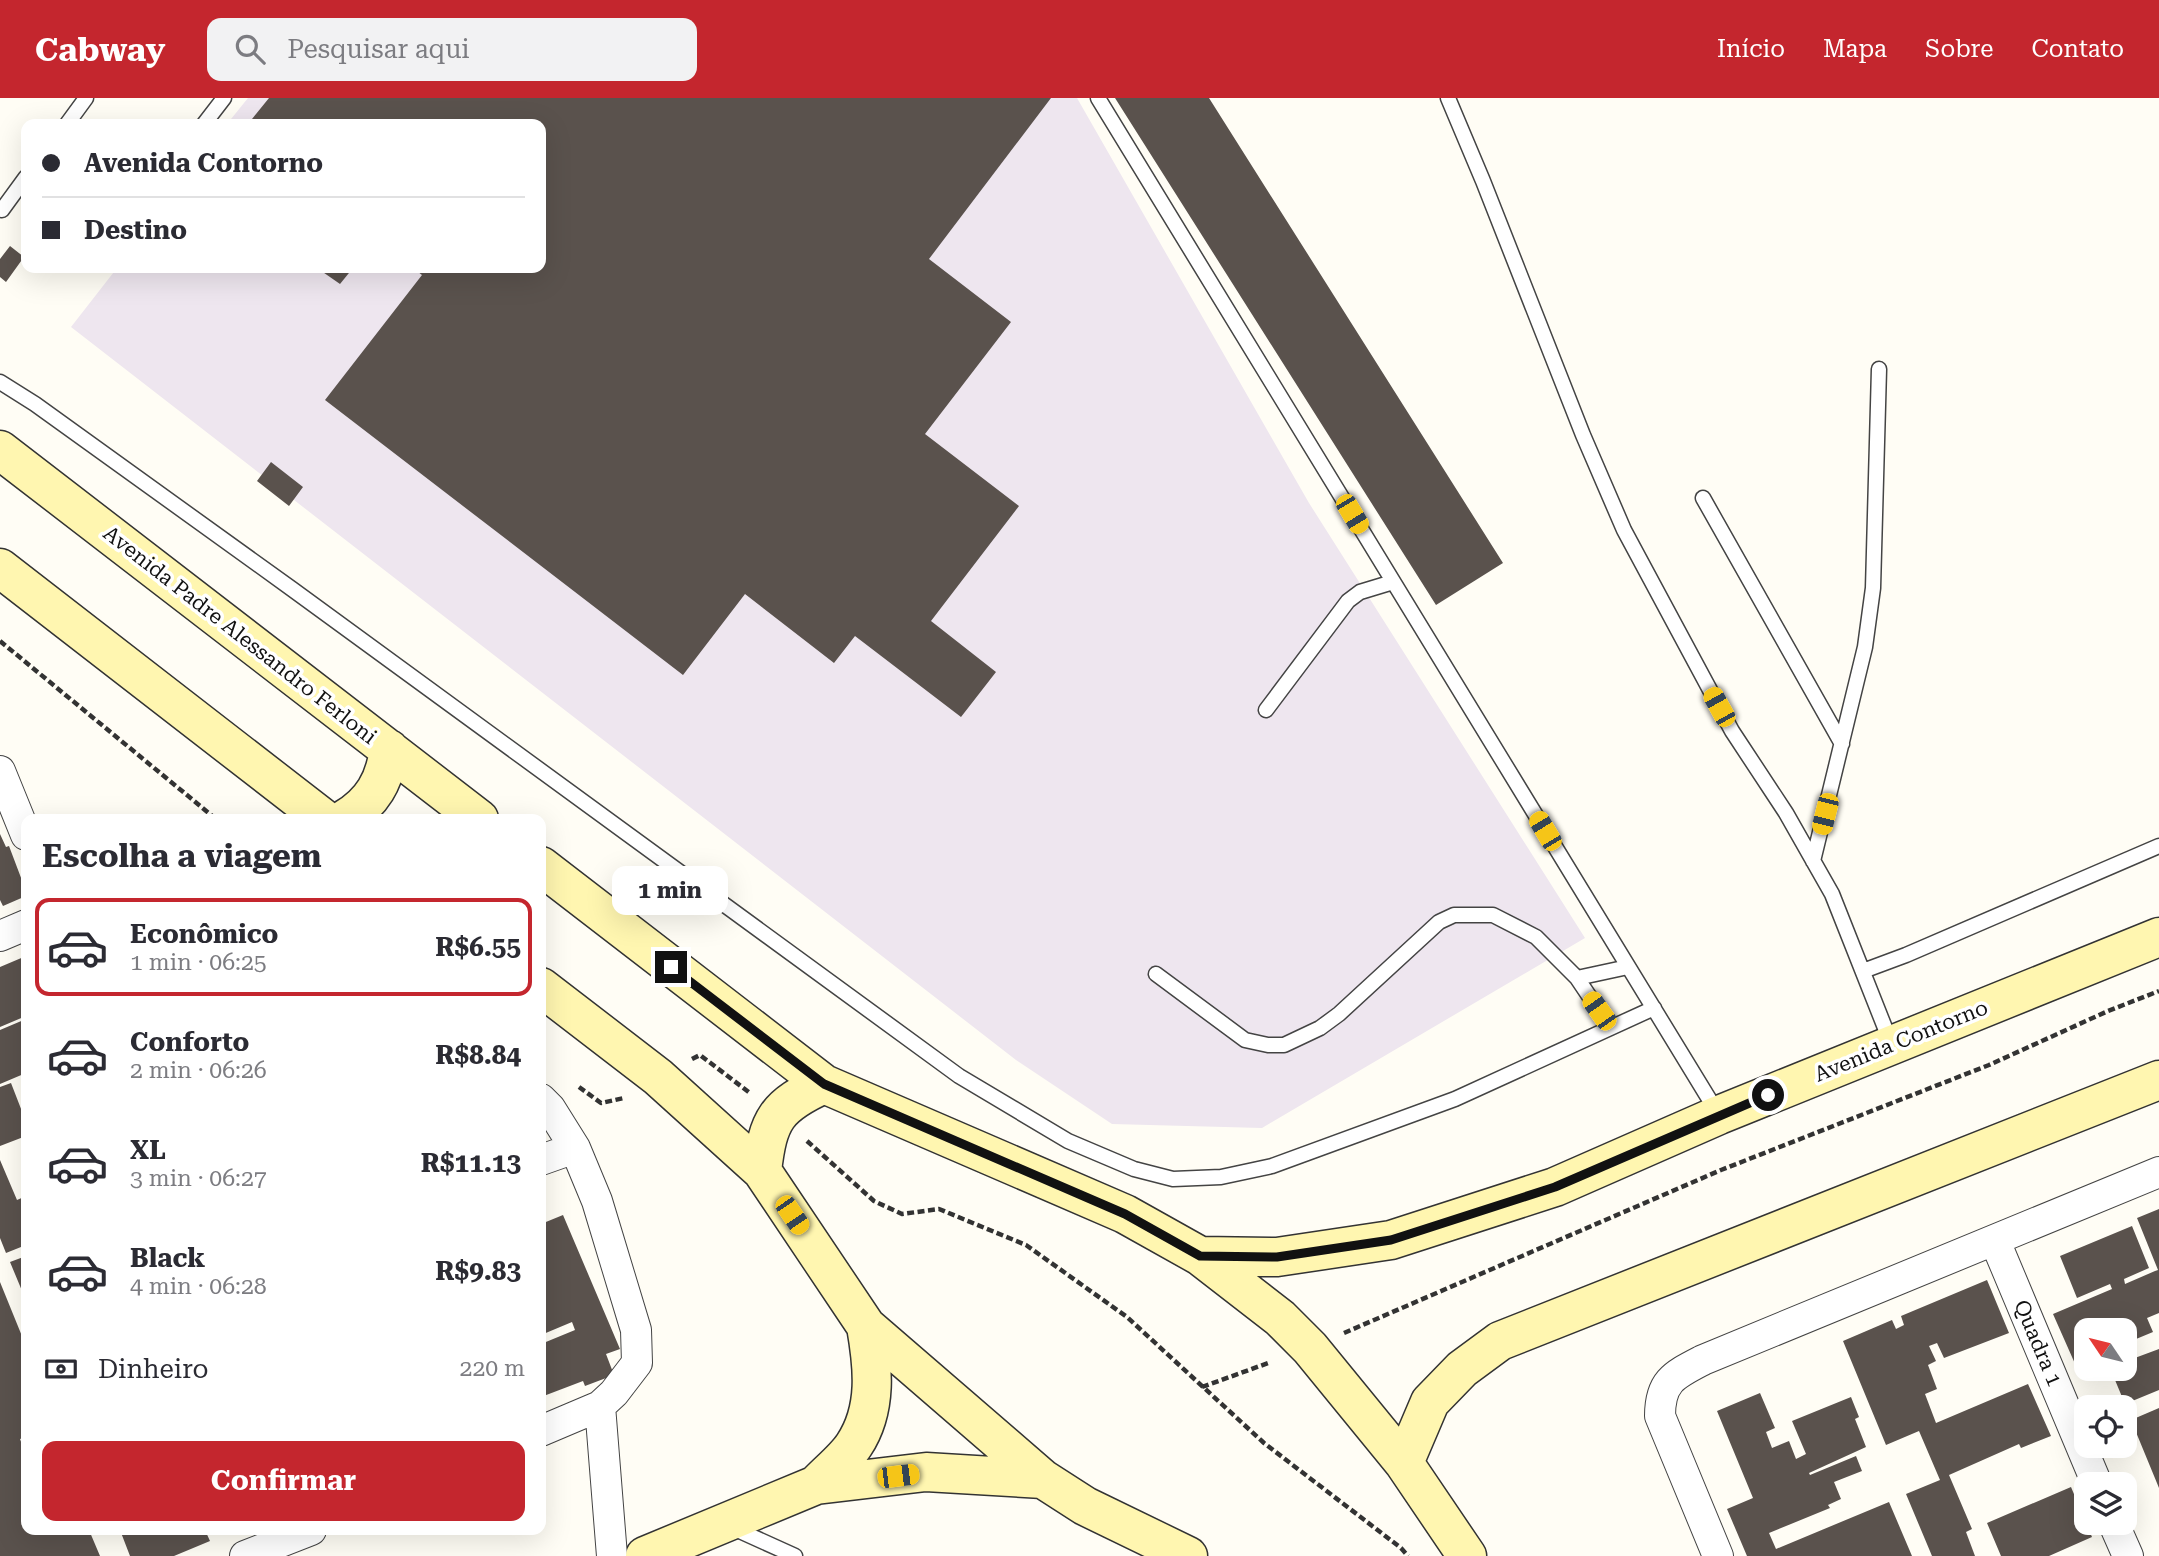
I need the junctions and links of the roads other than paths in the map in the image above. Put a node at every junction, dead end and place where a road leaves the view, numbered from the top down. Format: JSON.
{"nodes":[{"id":1,"x":86,"y":98,"type":"edge"},
{"id":2,"x":224,"y":98,"type":"edge"},
{"id":3,"x":1098,"y":98,"type":"edge"},
{"id":4,"x":1448,"y":98,"type":"edge"},
{"id":5,"x":70,"y":119,"type":"edge"},
{"id":6,"x":208,"y":119,"type":"edge"},
{"id":7,"x":21,"y":184,"type":"edge"},
{"id":8,"x":0,"y":208,"type":"edge"},
{"id":9,"x":1880,"y":369,"type":"dead end"},
{"id":10,"x":0,"y":382,"type":"edge"},
{"id":11,"x":0,"y":450,"type":"edge"},
{"id":12,"x":1703,"y":498,"type":"dead end"},
{"id":13,"x":0,"y":568,"type":"edge"},
{"id":14,"x":1393,"y":582,"type":"junction"},
{"id":15,"x":1266,"y":710,"type":"dead end"},
{"id":16,"x":1842,"y":744,"type":"junction"},
{"id":17,"x":389,"y":749,"type":"junction"},
{"id":18,"x":0,"y":771,"type":"edge"},
{"id":19,"x":318,"y":814,"type":"edge"},
{"id":20,"x":352,"y":814,"type":"edge"},
{"id":21,"x":474,"y":814,"type":"edge"},
{"id":22,"x":21,"y":823,"type":"edge"},
{"id":23,"x":2159,"y":846,"type":"edge"},
{"id":24,"x":1813,"y":861,"type":"junction"},
{"id":25,"x":546,"y":870,"type":"edge"},
{"id":26,"x":21,"y":927,"type":"edge"},
{"id":27,"x":0,"y":936,"type":"edge"},
{"id":28,"x":2159,"y":937,"type":"edge"},
{"id":29,"x":1628,"y":967,"type":"junction"},
{"id":30,"x":1863,"y":971,"type":"junction"},
{"id":31,"x":1156,"y":974,"type":"dead end"},
{"id":32,"x":1577,"y":978,"type":"junction"},
{"id":33,"x":546,"y":991,"type":"edge"},
{"id":34,"x":1654,"y":1008,"type":"junction"},
{"id":35,"x":1610,"y":1027,"type":"junction"},
{"id":36,"x":1892,"y":1044,"type":"junction"},
{"id":37,"x":2159,"y":1080,"type":"edge"},
{"id":38,"x":824,"y":1084,"type":"junction"},
{"id":39,"x":546,"y":1104,"type":"edge"},
{"id":40,"x":1719,"y":1115,"type":"junction"},
{"id":41,"x":575,"y":1148,"type":"junction"},
{"id":42,"x":546,"y":1158,"type":"edge"},
{"id":43,"x":762,"y":1171,"type":"junction"},
{"id":44,"x":2159,"y":1172,"type":"edge"},
{"id":45,"x":1995,"y":1241,"type":"junction"},
{"id":46,"x":1200,"y":1256,"type":"junction"},
{"id":47,"x":866,"y":1326,"type":"junction"},
{"id":48,"x":600,"y":1406,"type":"junction"},
{"id":49,"x":546,"y":1429,"type":"edge"},
{"id":50,"x":1404,"y":1463,"type":"junction"},
{"id":51,"x":2092,"y":1472,"type":"edge"},
{"id":52,"x":1043,"y":1479,"type":"junction"},
{"id":53,"x":816,"y":1485,"type":"junction"},
{"id":54,"x":724,"y":1523,"type":"junction"},
{"id":55,"x":298,"y":1535,"type":"edge"},
{"id":56,"x":2116,"y":1535,"type":"edge"},
{"id":57,"x":1460,"y":1552,"type":"edge"},
{"id":58,"x":2120,"y":1554,"type":"edge"},
{"id":59,"x":245,"y":1556,"type":"edge"},
{"id":60,"x":612,"y":1556,"type":"edge"},
{"id":61,"x":645,"y":1556,"type":"edge"},
{"id":62,"x":795,"y":1556,"type":"edge"},
{"id":63,"x":1188,"y":1556,"type":"edge"},
{"id":64,"x":1717,"y":1556,"type":"edge"}],
"edges":[{"from":1,"to":5,"type":"lane"},
{"from":2,"to":6,"type":"lane"},
{"from":3,"to":14,"type":"lane"},
{"from":4,"to":24,"type":"lane"},
{"from":7,"to":8,"type":"lane"},
{"from":9,"to":16,"type":"lane"},
{"from":10,"to":35,"type":"lane"},
{"from":11,"to":17,"type":"main road","name":"Avenida Padre Alessandro Ferloni"},
{"from":12,"to":16,"type":"lane"},
{"from":13,"to":19,"type":"main road"},
{"from":14,"to":15,"type":"lane"},
{"from":14,"to":29,"type":"lane"},
{"from":16,"to":24,"type":"lane"},
{"from":17,"to":20,"type":"main road"},
{"from":17,"to":21,"type":"main road","name":"Avenida Padre Alessandro Ferloni"},
{"from":18,"to":22,"type":"street"},
{"from":23,"to":30,"type":"lane"},
{"from":24,"to":30,"type":"lane"},
{"from":25,"to":38,"type":"main road"},
{"from":26,"to":27,"type":"street"},
{"from":28,"to":36,"type":"main road","name":"Avenida Contorno"},
{"from":29,"to":32,"type":"lane"},
{"from":29,"to":34,"type":"lane"},
{"from":30,"to":36,"type":"lane"},
{"from":31,"to":32,"type":"lane"},
{"from":32,"to":35,"type":"lane"},
{"from":33,"to":43,"type":"main road"},
{"from":34,"to":35,"type":"lane"},
{"from":34,"to":40,"type":"lane"},
{"from":36,"to":40,"type":"main road","name":"Avenida Contorno"},
{"from":37,"to":50,"type":"main road"},
{"from":38,"to":43,"type":"main road"},
{"from":38,"to":46,"type":"main road"},
{"from":39,"to":41,"type":"street"},
{"from":40,"to":46,"type":"main road","name":"Avenida Contorno"},
{"from":41,"to":42,"type":"street"},
{"from":41,"to":48,"type":"street"},
{"from":43,"to":47,"type":"main road"},
{"from":44,"to":45,"type":"street"},
{"from":45,"to":51,"type":"street","name":"Quadra 1"},
{"from":45,"to":64,"type":"street"},
{"from":46,"to":50,"type":"main road"},
{"from":47,"to":52,"type":"main road"},
{"from":47,"to":53,"type":"main road"},
{"from":48,"to":49,"type":"street"},
{"from":48,"to":60,"type":"street"},
{"from":50,"to":57,"type":"main road"},
{"from":52,"to":53,"type":"main road"},
{"from":52,"to":63,"type":"main road"},
{"from":53,"to":54,"type":"main road"},
{"from":54,"to":61,"type":"main road"},
{"from":54,"to":62,"type":"lane"},
{"from":55,"to":59,"type":"street"},
{"from":56,"to":58,"type":"street"}]}
